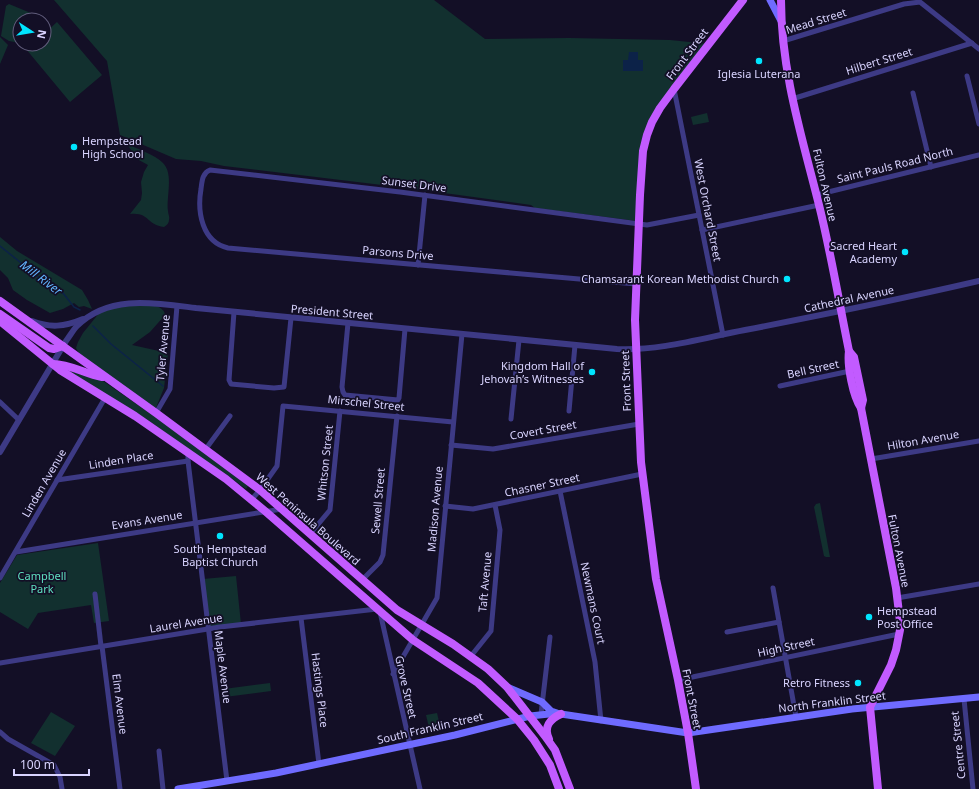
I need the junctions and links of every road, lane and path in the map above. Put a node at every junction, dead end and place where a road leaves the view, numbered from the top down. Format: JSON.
{"nodes":[{"id":1,"x":743,"y":0,"type":"edge"},
{"id":2,"x":770,"y":0,"type":"edge"},
{"id":3,"x":781,"y":0,"type":"edge"},
{"id":4,"x":782,"y":24,"type":"junction"},
{"id":5,"x":783,"y":41,"type":"junction"},
{"id":6,"x":972,"y":43,"type":"junction"},
{"id":7,"x":979,"y":49,"type":"edge"},
{"id":8,"x":967,"y":76,"type":"dead end"},
{"id":9,"x":674,"y":89,"type":"junction"},
{"id":10,"x":913,"y":93,"type":"dead end"},
{"id":11,"x":792,"y":99,"type":"junction"},
{"id":12,"x":976,"y":101,"type":"edge"},
{"id":13,"x":979,"y":124,"type":"edge"},
{"id":14,"x":979,"y":155,"type":"edge"},
{"id":15,"x":931,"y":167,"type":"junction"},
{"id":16,"x":200,"y":191,"type":"joint"},
{"id":17,"x":425,"y":195,"type":"junction"},
{"id":18,"x":816,"y":195,"type":"junction"},
{"id":19,"x":819,"y":206,"type":"junction"},
{"id":20,"x":699,"y":215,"type":"junction"},
{"id":21,"x":639,"y":223,"type":"junction"},
{"id":22,"x":702,"y":230,"type":"junction"},
{"id":23,"x":418,"y":265,"type":"junction"},
{"id":24,"x":979,"y":281,"type":"edge"},
{"id":25,"x":636,"y":284,"type":"junction"},
{"id":26,"x":0,"y":301,"type":"edge"},
{"id":27,"x":177,"y":306,"type":"junction"},
{"id":28,"x":234,"y":312,"type":"junction"},
{"id":29,"x":841,"y":312,"type":"junction"},
{"id":30,"x":0,"y":314,"type":"edge"},
{"id":31,"x":88,"y":317,"type":"junction"},
{"id":32,"x":291,"y":318,"type":"junction"},
{"id":33,"x":26,"y":320,"type":"junction"},
{"id":34,"x":0,"y":321,"type":"edge"},
{"id":35,"x":348,"y":323,"type":"junction"},
{"id":36,"x":405,"y":329,"type":"junction"},
{"id":37,"x":462,"y":334,"type":"junction"},
{"id":38,"x":723,"y":335,"type":"junction"},
{"id":39,"x":519,"y":340,"type":"junction"},
{"id":40,"x":575,"y":345,"type":"junction"},
{"id":41,"x":63,"y":346,"type":"junction"},
{"id":42,"x":636,"y":350,"type":"junction"},
{"id":43,"x":849,"y":351,"type":"junction"},
{"id":44,"x":53,"y":364,"type":"junction"},
{"id":45,"x":850,"y":371,"type":"junction"},
{"id":46,"x":105,"y":377,"type":"junction"},
{"id":47,"x":780,"y":386,"type":"dead end"},
{"id":48,"x":105,"y":398,"type":"junction"},
{"id":49,"x":0,"y":402,"type":"edge"},
{"id":50,"x":861,"y":408,"type":"junction"},
{"id":51,"x":340,"y":411,"type":"junction"},
{"id":52,"x":569,"y":411,"type":"dead end"},
{"id":53,"x":156,"y":413,"type":"junction"},
{"id":54,"x":230,"y":416,"type":"dead end"},
{"id":55,"x":397,"y":416,"type":"junction"},
{"id":56,"x":511,"y":419,"type":"dead end"},
{"id":57,"x":19,"y":420,"type":"junction"},
{"id":58,"x":453,"y":422,"type":"junction"},
{"id":59,"x":639,"y":424,"type":"junction"},
{"id":60,"x":979,"y":441,"type":"edge"},
{"id":61,"x":451,"y":446,"type":"junction"},
{"id":62,"x":205,"y":450,"type":"junction"},
{"id":63,"x":0,"y":452,"type":"edge"},
{"id":64,"x":188,"y":452,"type":"junction"},
{"id":65,"x":871,"y":459,"type":"junction"},
{"id":66,"x":188,"y":461,"type":"junction"},
{"id":67,"x":642,"y":474,"type":"junction"},
{"id":68,"x":57,"y":480,"type":"junction"},
{"id":69,"x":260,"y":490,"type":"junction"},
{"id":70,"x":560,"y":491,"type":"junction"},
{"id":71,"x":251,"y":500,"type":"junction"},
{"id":72,"x":495,"y":504,"type":"junction"},
{"id":73,"x":445,"y":506,"type":"junction"},
{"id":74,"x":282,"y":509,"type":"junction"},
{"id":75,"x":265,"y":511,"type":"junction"},
{"id":76,"x":195,"y":522,"type":"junction"},
{"id":77,"x":310,"y":534,"type":"junction"},
{"id":78,"x":16,"y":552,"type":"junction"},
{"id":79,"x":0,"y":578,"type":"edge"},
{"id":80,"x":362,"y":580,"type":"junction"},
{"id":81,"x":979,"y":584,"type":"edge"},
{"id":82,"x":773,"y":588,"type":"dead end"},
{"id":83,"x":95,"y":594,"type":"dead end"},
{"id":84,"x":897,"y":598,"type":"junction"},
{"id":85,"x":378,"y":610,"type":"junction"},
{"id":86,"x":301,"y":618,"type":"junction"},
{"id":87,"x":779,"y":622,"type":"junction"},
{"id":88,"x":421,"y":626,"type":"junction"},
{"id":89,"x":208,"y":629,"type":"junction"},
{"id":90,"x":726,"y":632,"type":"dead end"},
{"id":91,"x":899,"y":634,"type":"junction"},
{"id":92,"x":550,"y":637,"type":"dead end"},
{"id":93,"x":413,"y":640,"type":"junction"},
{"id":94,"x":102,"y":646,"type":"junction"},
{"id":95,"x":471,"y":656,"type":"junction"},
{"id":96,"x":786,"y":658,"type":"junction"},
{"id":97,"x":0,"y":663,"type":"edge"},
{"id":98,"x":393,"y":674,"type":"junction"},
{"id":99,"x":678,"y":680,"type":"junction"},
{"id":100,"x":508,"y":687,"type":"junction"},
{"id":101,"x":979,"y":697,"type":"edge"},
{"id":102,"x":964,"y":699,"type":"junction"},
{"id":103,"x":542,"y":702,"type":"junction"},
{"id":104,"x":870,"y":707,"type":"junction"},
{"id":105,"x":542,"y":714,"type":"junction"},
{"id":106,"x":561,"y":714,"type":"junction"},
{"id":107,"x":530,"y":716,"type":"junction"},
{"id":108,"x":796,"y":717,"type":"junction"},
{"id":109,"x":517,"y":719,"type":"junction"},
{"id":110,"x":601,"y":721,"type":"junction"},
{"id":111,"x":0,"y":732,"type":"edge"},
{"id":112,"x":688,"y":733,"type":"junction"},
{"id":113,"x":409,"y":745,"type":"junction"},
{"id":114,"x":555,"y":750,"type":"junction"},
{"id":115,"x":159,"y":751,"type":"dead end"},
{"id":116,"x":319,"y":764,"type":"junction"},
{"id":117,"x":227,"y":781,"type":"junction"},
{"id":118,"x":62,"y":789,"type":"edge"},
{"id":119,"x":120,"y":789,"type":"edge"},
{"id":120,"x":163,"y":789,"type":"edge"},
{"id":121,"x":178,"y":789,"type":"edge"},
{"id":122,"x":420,"y":789,"type":"edge"},
{"id":123,"x":559,"y":789,"type":"edge"},
{"id":124,"x":570,"y":789,"type":"edge"},
{"id":125,"x":696,"y":789,"type":"edge"},
{"id":126,"x":878,"y":789,"type":"edge"},
{"id":127,"x":973,"y":789,"type":"edge"}],
"edges":[{"from":1,"to":9,"type":"main road","name":"Front Street"},
{"from":2,"to":4,"type":"main road"},
{"from":3,"to":4,"type":"main road","name":"Fulton Avenue"},
{"from":4,"to":5,"type":"main road","name":"Fulton Avenue"},
{"from":5,"to":6,"type":"street","name":"Mead Street"},
{"from":5,"to":11,"type":"main road","name":"Fulton Avenue"},
{"from":6,"to":7,"type":"street","name":"Mead Street"},
{"from":6,"to":11,"type":"street","name":"Hilbert Street"},
{"from":8,"to":12,"type":"street"},
{"from":9,"to":20,"type":"street","name":"West Orchard Street"},
{"from":9,"to":21,"type":"main road","name":"Front Street"},
{"from":10,"to":15,"type":"street"},
{"from":11,"to":18,"type":"main road","name":"Fulton Avenue"},
{"from":12,"to":13,"type":"street"},
{"from":14,"to":15,"type":"street","name":"Saint Pauls Road North"},
{"from":15,"to":18,"type":"street","name":"Saint Pauls Road North"},
{"from":16,"to":17,"type":"street","name":"Sunset Drive"},
{"from":16,"to":23,"type":"street","name":"Parsons Drive"},
{"from":17,"to":21,"type":"street","name":"Sunset Drive"},
{"from":17,"to":23,"type":"street"},
{"from":18,"to":19,"type":"main road","name":"Fulton Avenue"},
{"from":19,"to":22,"type":"street"},
{"from":19,"to":29,"type":"main road","name":"Fulton Avenue"},
{"from":20,"to":21,"type":"street","name":"Sunset Drive"},
{"from":20,"to":22,"type":"street","name":"West Orchard Street"},
{"from":21,"to":25,"type":"main road","name":"Front Street"},
{"from":22,"to":38,"type":"street","name":"West Orchard Street"},
{"from":23,"to":25,"type":"street","name":"Parsons Drive"},
{"from":24,"to":29,"type":"street","name":"Cathedral Avenue"},
{"from":25,"to":42,"type":"main road","name":"Front Street"},
{"from":26,"to":33,"type":"main road","name":"West Peninsula Boulevard"},
{"from":27,"to":28,"type":"street","name":"President Street"},
{"from":27,"to":31,"type":"street","name":"President Street"},
{"from":27,"to":53,"type":"street","name":"Tyler Avenue"},
{"from":28,"to":32,"type":"street","name":"President Street"},
{"from":28,"to":32,"type":"street"},
{"from":29,"to":38,"type":"street","name":"Cathedral Avenue"},
{"from":29,"to":43,"type":"main road","name":"Fulton Avenue"},
{"from":30,"to":41,"type":"main road"},
{"from":31,"to":33,"type":"street"},
{"from":31,"to":41,"type":"street","name":"President Street"},
{"from":32,"to":35,"type":"street","name":"President Street"},
{"from":33,"to":41,"type":"main road","name":"West Peninsula Boulevard"},
{"from":34,"to":44,"type":"main road","name":"West Peninsula Boulevard"},
{"from":35,"to":36,"type":"street","name":"President Street"},
{"from":35,"to":36,"type":"street"},
{"from":36,"to":37,"type":"street","name":"President Street"},
{"from":37,"to":39,"type":"street","name":"President Street"},
{"from":37,"to":58,"type":"street","name":"Madison Avenue"},
{"from":38,"to":42,"type":"street","name":"Cathedral Avenue"},
{"from":39,"to":40,"type":"street","name":"President Street"},
{"from":39,"to":56,"type":"street"},
{"from":40,"to":42,"type":"street","name":"President Street"},
{"from":40,"to":52,"type":"street"},
{"from":41,"to":44,"type":"street","name":"President Street"},
{"from":41,"to":46,"type":"main road","name":"West Peninsula Boulevard"},
{"from":42,"to":59,"type":"main road","name":"Front Street"},
{"from":43,"to":45,"type":"main road","name":"Fulton Avenue"},
{"from":43,"to":50,"type":"main road","name":"Fulton Avenue"},
{"from":44,"to":46,"type":"main road"},
{"from":44,"to":48,"type":"main road","name":"West Peninsula Boulevard"},
{"from":44,"to":57,"type":"street","name":"President Street"},
{"from":45,"to":47,"type":"street","name":"Bell Street"},
{"from":45,"to":50,"type":"main road","name":"Fulton Avenue"},
{"from":46,"to":53,"type":"main road","name":"West Peninsula Boulevard"},
{"from":48,"to":64,"type":"main road","name":"West Peninsula Boulevard"},
{"from":48,"to":68,"type":"street","name":"Linden Avenue"},
{"from":49,"to":57,"type":"street"},
{"from":50,"to":65,"type":"main road","name":"Fulton Avenue"},
{"from":51,"to":55,"type":"street","name":"Mirschel Street"},
{"from":51,"to":69,"type":"street","name":"Mirschel Street"},
{"from":51,"to":77,"type":"street","name":"Whitson Street"},
{"from":53,"to":62,"type":"main road","name":"West Peninsula Boulevard"},
{"from":54,"to":62,"type":"street"},
{"from":55,"to":58,"type":"street","name":"Mirschel Street"},
{"from":55,"to":80,"type":"street","name":"Sewell Street"},
{"from":57,"to":63,"type":"street","name":"President Street"},
{"from":58,"to":61,"type":"street","name":"Madison Avenue"},
{"from":59,"to":61,"type":"street","name":"Covert Street"},
{"from":59,"to":67,"type":"main road","name":"Front Street"},
{"from":60,"to":65,"type":"street","name":"Hilton Avenue"},
{"from":61,"to":73,"type":"street","name":"Madison Avenue"},
{"from":62,"to":69,"type":"main road","name":"West Peninsula Boulevard"},
{"from":64,"to":66,"type":"street","name":"Maple Avenue"},
{"from":64,"to":71,"type":"main road","name":"West Peninsula Boulevard"},
{"from":65,"to":84,"type":"main road","name":"Fulton Avenue"},
{"from":66,"to":68,"type":"street","name":"Linden Place"},
{"from":66,"to":76,"type":"street","name":"Maple Avenue"},
{"from":67,"to":70,"type":"street","name":"Chasner Street"},
{"from":67,"to":99,"type":"main road","name":"Front Street"},
{"from":68,"to":78,"type":"street","name":"Linden Avenue"},
{"from":69,"to":71,"type":"street"},
{"from":69,"to":74,"type":"main road","name":"West Peninsula Boulevard"},
{"from":70,"to":72,"type":"street","name":"Chasner Street"},
{"from":70,"to":110,"type":"street","name":"Newmans Court"},
{"from":71,"to":75,"type":"main road","name":"West Peninsula Boulevard"},
{"from":72,"to":73,"type":"street","name":"Chasner Street"},
{"from":72,"to":95,"type":"street","name":"Taft Avenue"},
{"from":73,"to":88,"type":"street","name":"Madison Avenue"},
{"from":74,"to":75,"type":"street","name":"Evans Avenue"},
{"from":74,"to":77,"type":"main road","name":"West Peninsula Boulevard"},
{"from":75,"to":76,"type":"street","name":"Evans Avenue"},
{"from":75,"to":85,"type":"main road","name":"West Peninsula Boulevard"},
{"from":76,"to":78,"type":"street","name":"Evans Avenue"},
{"from":76,"to":89,"type":"street","name":"Maple Avenue"},
{"from":77,"to":80,"type":"main road","name":"West Peninsula Boulevard"},
{"from":78,"to":79,"type":"street","name":"Linden Avenue"},
{"from":80,"to":88,"type":"main road","name":"West Peninsula Boulevard"},
{"from":81,"to":84,"type":"street"},
{"from":82,"to":87,"type":"street"},
{"from":83,"to":94,"type":"street","name":"Elm Avenue"},
{"from":84,"to":91,"type":"main road","name":"Fulton Avenue"},
{"from":85,"to":86,"type":"street","name":"Laurel Avenue"},
{"from":85,"to":93,"type":"main road","name":"West Peninsula Boulevard"},
{"from":85,"to":98,"type":"street","name":"Grove Street"},
{"from":86,"to":89,"type":"street","name":"Laurel Avenue"},
{"from":86,"to":116,"type":"street","name":"Hastings Place"},
{"from":87,"to":90,"type":"street"},
{"from":87,"to":96,"type":"street"},
{"from":88,"to":93,"type":"street","name":"Madison Avenue"},
{"from":88,"to":95,"type":"main road","name":"West Peninsula Boulevard"},
{"from":89,"to":94,"type":"street","name":"Laurel Avenue"},
{"from":89,"to":117,"type":"street","name":"Maple Avenue"},
{"from":91,"to":96,"type":"street","name":"High Street"},
{"from":91,"to":104,"type":"main road","name":"Fulton Avenue"},
{"from":92,"to":103,"type":"street"},
{"from":93,"to":98,"type":"street","name":"Madison Avenue"},
{"from":93,"to":109,"type":"main road","name":"West Peninsula Boulevard"},
{"from":94,"to":97,"type":"street","name":"Laurel Avenue"},
{"from":94,"to":119,"type":"street","name":"Elm Avenue"},
{"from":95,"to":100,"type":"main road","name":"West Peninsula Boulevard"},
{"from":96,"to":99,"type":"street","name":"High Street"},
{"from":96,"to":108,"type":"street"},
{"from":98,"to":113,"type":"street","name":"Grove Street"},
{"from":99,"to":112,"type":"main road","name":"Front Street"},
{"from":100,"to":103,"type":"main road"},
{"from":100,"to":107,"type":"main road","name":"West Peninsula Boulevard"},
{"from":101,"to":102,"type":"main road","name":"North Franklin Street"},
{"from":102,"to":104,"type":"main road","name":"North Franklin Street"},
{"from":102,"to":127,"type":"street","name":"Centre Street"},
{"from":103,"to":105,"type":"street"},
{"from":103,"to":106,"type":"main road"},
{"from":104,"to":108,"type":"main road","name":"North Franklin Street"},
{"from":104,"to":126,"type":"main road"},
{"from":105,"to":106,"type":"main road","name":"South Franklin Street"},
{"from":105,"to":107,"type":"main road","name":"South Franklin Street"},
{"from":106,"to":110,"type":"main road","name":"South Franklin Street"},
{"from":106,"to":114,"type":"main road"},
{"from":107,"to":109,"type":"main road","name":"South Franklin Street"},
{"from":107,"to":114,"type":"main road","name":"West Peninsula Boulevard"},
{"from":108,"to":112,"type":"main road","name":"North Franklin Street"},
{"from":109,"to":113,"type":"main road","name":"South Franklin Street"},
{"from":109,"to":123,"type":"main road","name":"West Peninsula Boulevard"},
{"from":110,"to":112,"type":"main road","name":"South Franklin Street"},
{"from":111,"to":118,"type":"street"},
{"from":112,"to":125,"type":"main road","name":"Front Street"},
{"from":113,"to":116,"type":"main road","name":"South Franklin Street"},
{"from":113,"to":122,"type":"street","name":"Grove Street"},
{"from":114,"to":124,"type":"main road"},
{"from":115,"to":120,"type":"street"},
{"from":116,"to":117,"type":"main road","name":"South Franklin Street"},
{"from":117,"to":121,"type":"main road","name":"South Franklin Street"}]}
